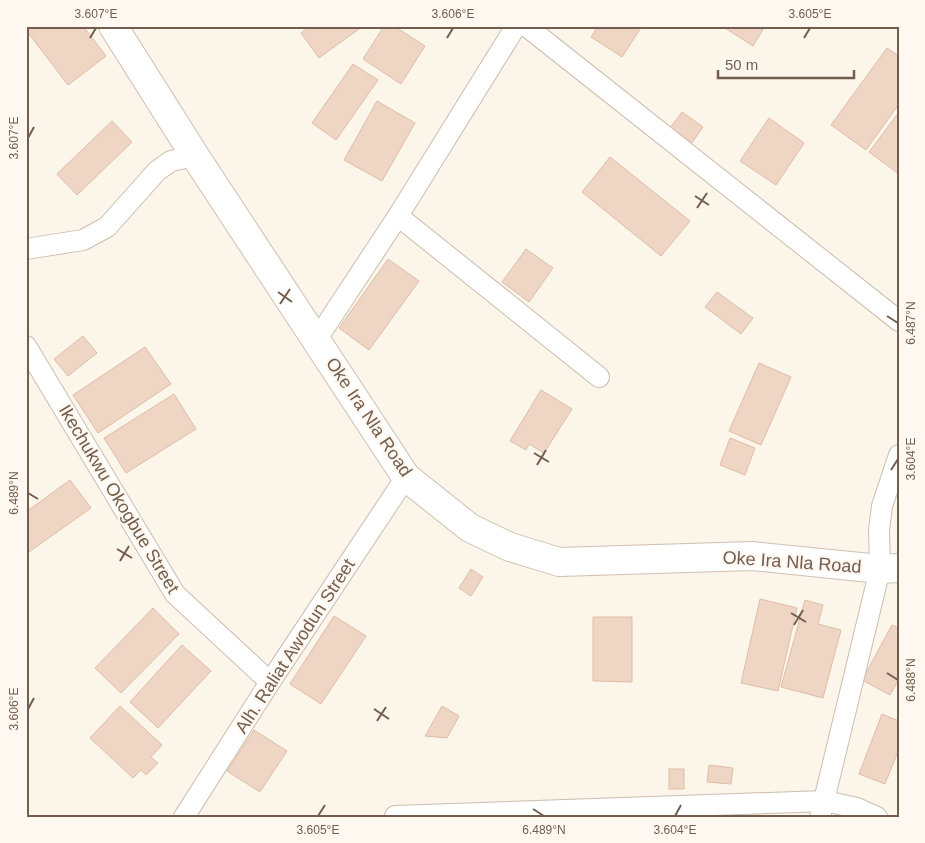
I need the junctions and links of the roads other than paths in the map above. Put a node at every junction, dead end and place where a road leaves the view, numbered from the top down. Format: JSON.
{"nodes":[{"id":1,"x":113,"y":26,"type":"edge"},
{"id":2,"x":516,"y":26,"type":"edge"},
{"id":3,"x":526,"y":26,"type":"edge"},
{"id":4,"x":195,"y":156,"type":"junction"},
{"id":5,"x":398,"y":216,"type":"junction"},
{"id":6,"x":26,"y":249,"type":"edge"},
{"id":7,"x":899,"y":321,"type":"edge"},
{"id":8,"x":317,"y":339,"type":"junction"},
{"id":9,"x":26,"y":346,"type":"edge"},
{"id":10,"x":599,"y":377,"type":"dead end"},
{"id":11,"x":899,"y":455,"type":"edge"},
{"id":12,"x":406,"y":477,"type":"junction"},
{"id":13,"x":889,"y":568,"type":"edge"},
{"id":14,"x":270,"y":682,"type":"junction"},
{"id":15,"x":823,"y":809,"type":"edge"},
{"id":16,"x":395,"y":816,"type":"edge"},
{"id":17,"x":184,"y":817,"type":"edge"},
{"id":18,"x":877,"y":817,"type":"edge"}],
"edges":[{"from":1,"to":4,"type":"street","name":"Oke Ira Nla Road"},
{"from":2,"to":5,"type":"street"},
{"from":3,"to":7,"type":"street"},
{"from":4,"to":6,"type":"street"},
{"from":4,"to":8,"type":"street","name":"Oke Ira Nla Road"},
{"from":5,"to":8,"type":"street"},
{"from":5,"to":10,"type":"street"},
{"from":8,"to":12,"type":"street","name":"Oke Ira Nla Road"},
{"from":9,"to":14,"type":"street","name":"Ikechukwu Okogbue Street"},
{"from":11,"to":13,"type":"street"},
{"from":12,"to":13,"type":"street","name":"Oke Ira Nla Road"},
{"from":12,"to":14,"type":"street","name":"Alh. Raliat Awodun Street"},
{"from":13,"to":15,"type":"street"},
{"from":14,"to":17,"type":"street","name":"Alh. Raliat Awodun Street"},
{"from":15,"to":16,"type":"street"},
{"from":15,"to":18,"type":"street"}]}
